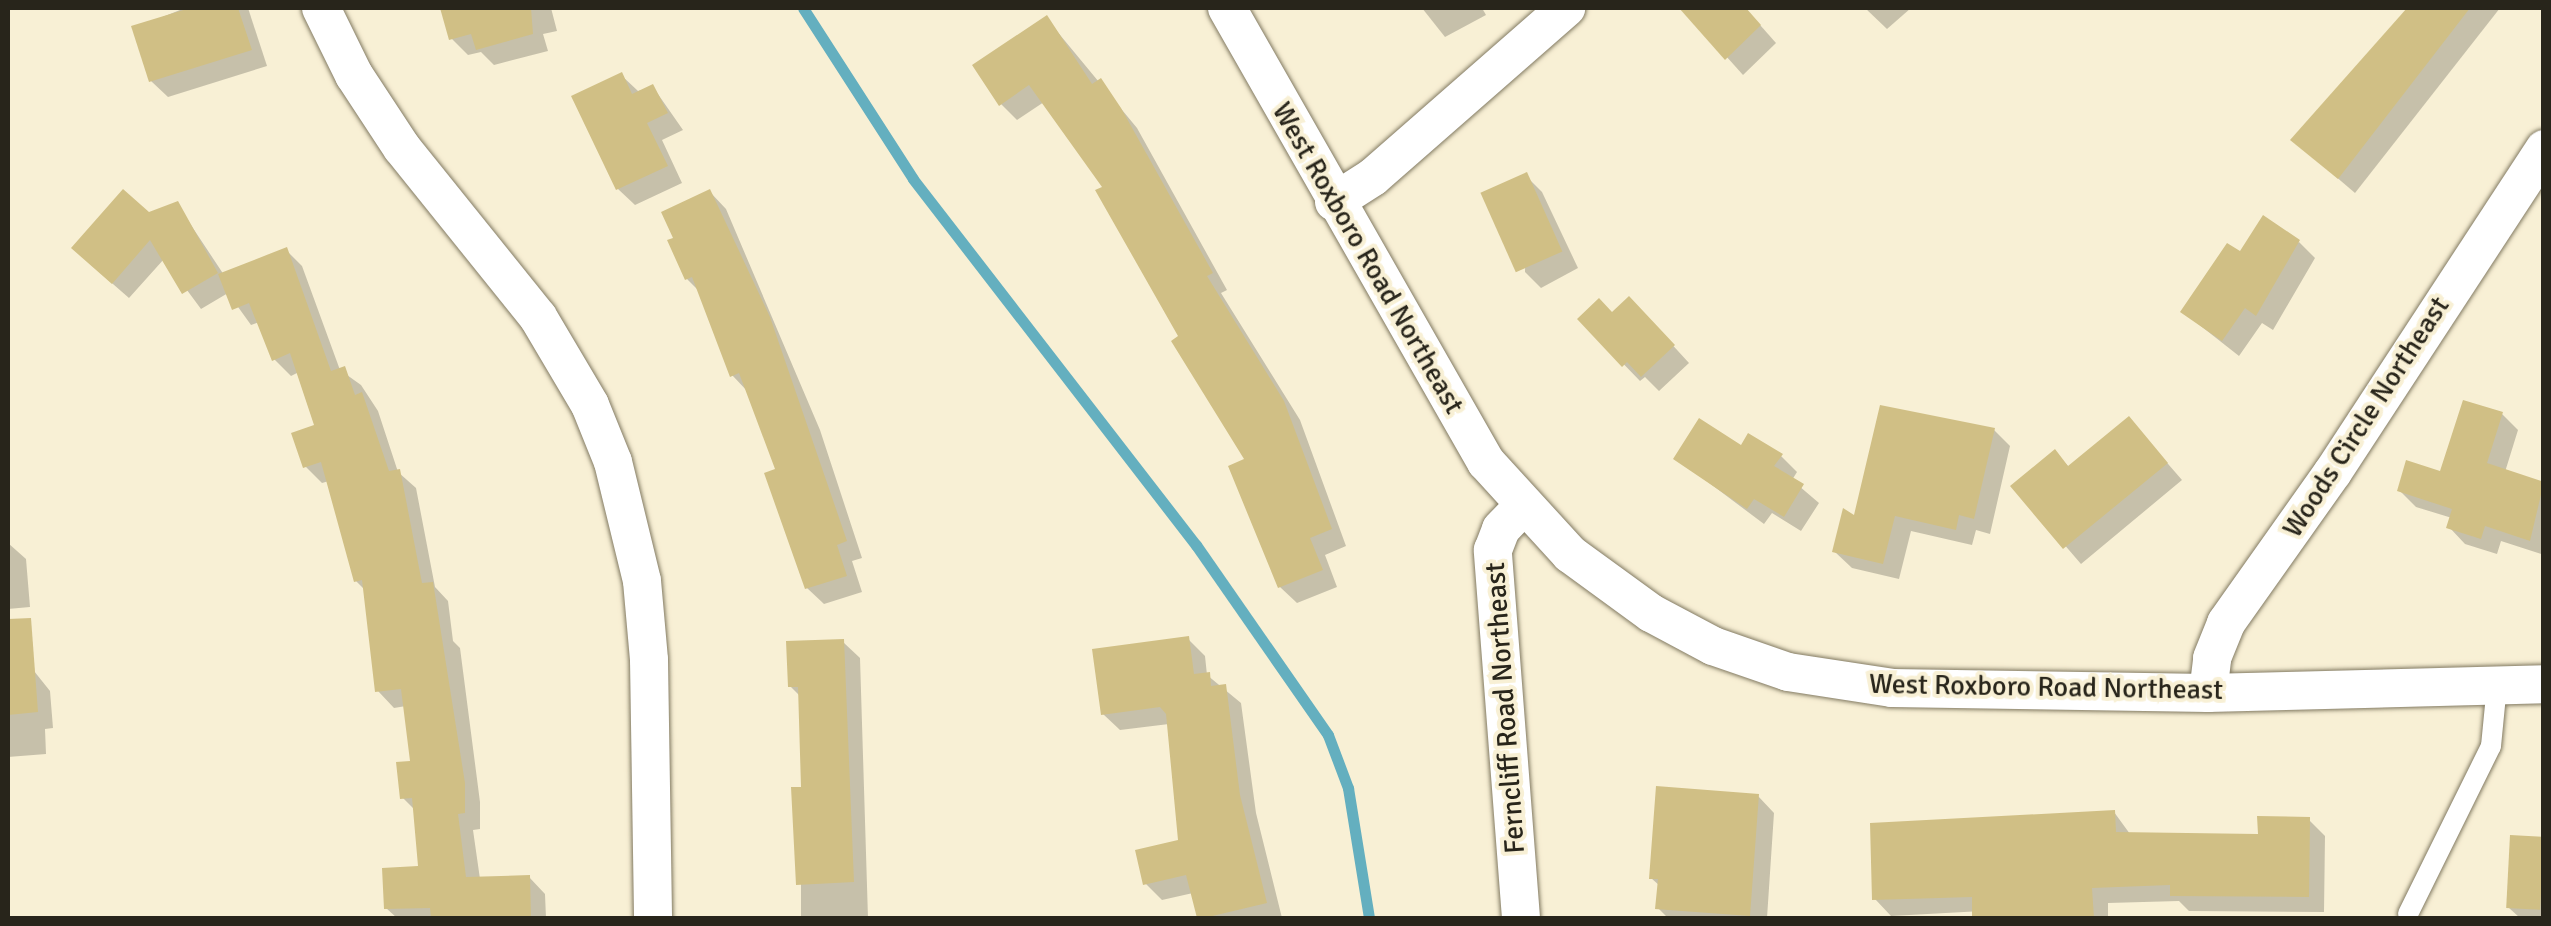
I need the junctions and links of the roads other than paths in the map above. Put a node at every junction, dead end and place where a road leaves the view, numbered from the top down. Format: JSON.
{"nodes":[{"id":1,"x":321,"y":8,"type":"edge"},
{"id":2,"x":1228,"y":8,"type":"edge"},
{"id":3,"x":1566,"y":8,"type":"edge"},
{"id":4,"x":2544,"y":149,"type":"edge"},
{"id":5,"x":1334,"y":202,"type":"junction"},
{"id":6,"x":1521,"y":508,"type":"junction"},
{"id":7,"x":2544,"y":684,"type":"edge"},
{"id":8,"x":2498,"y":685,"type":"junction"},
{"id":9,"x":2208,"y":692,"type":"junction"},
{"id":10,"x":2408,"y":914,"type":"dead end"},
{"id":11,"x":653,"y":918,"type":"edge"},
{"id":12,"x":1521,"y":918,"type":"edge"}],
"edges":[{"from":1,"to":11,"type":"street"},
{"from":2,"to":5,"type":"street","name":"West Roxboro Road Northeast"},
{"from":3,"to":5,"type":"street"},
{"from":4,"to":9,"type":"street","name":"Woods Circle Northeast"},
{"from":5,"to":6,"type":"street","name":"West Roxboro Road Northeast"},
{"from":6,"to":9,"type":"street","name":"West Roxboro Road Northeast"},
{"from":6,"to":12,"type":"street","name":"Ferncliff Road Northeast"},
{"from":7,"to":8,"type":"street","name":"West Roxboro Road Northeast"},
{"from":8,"to":9,"type":"street","name":"West Roxboro Road Northeast"},
{"from":8,"to":10,"type":"lane"}]}
